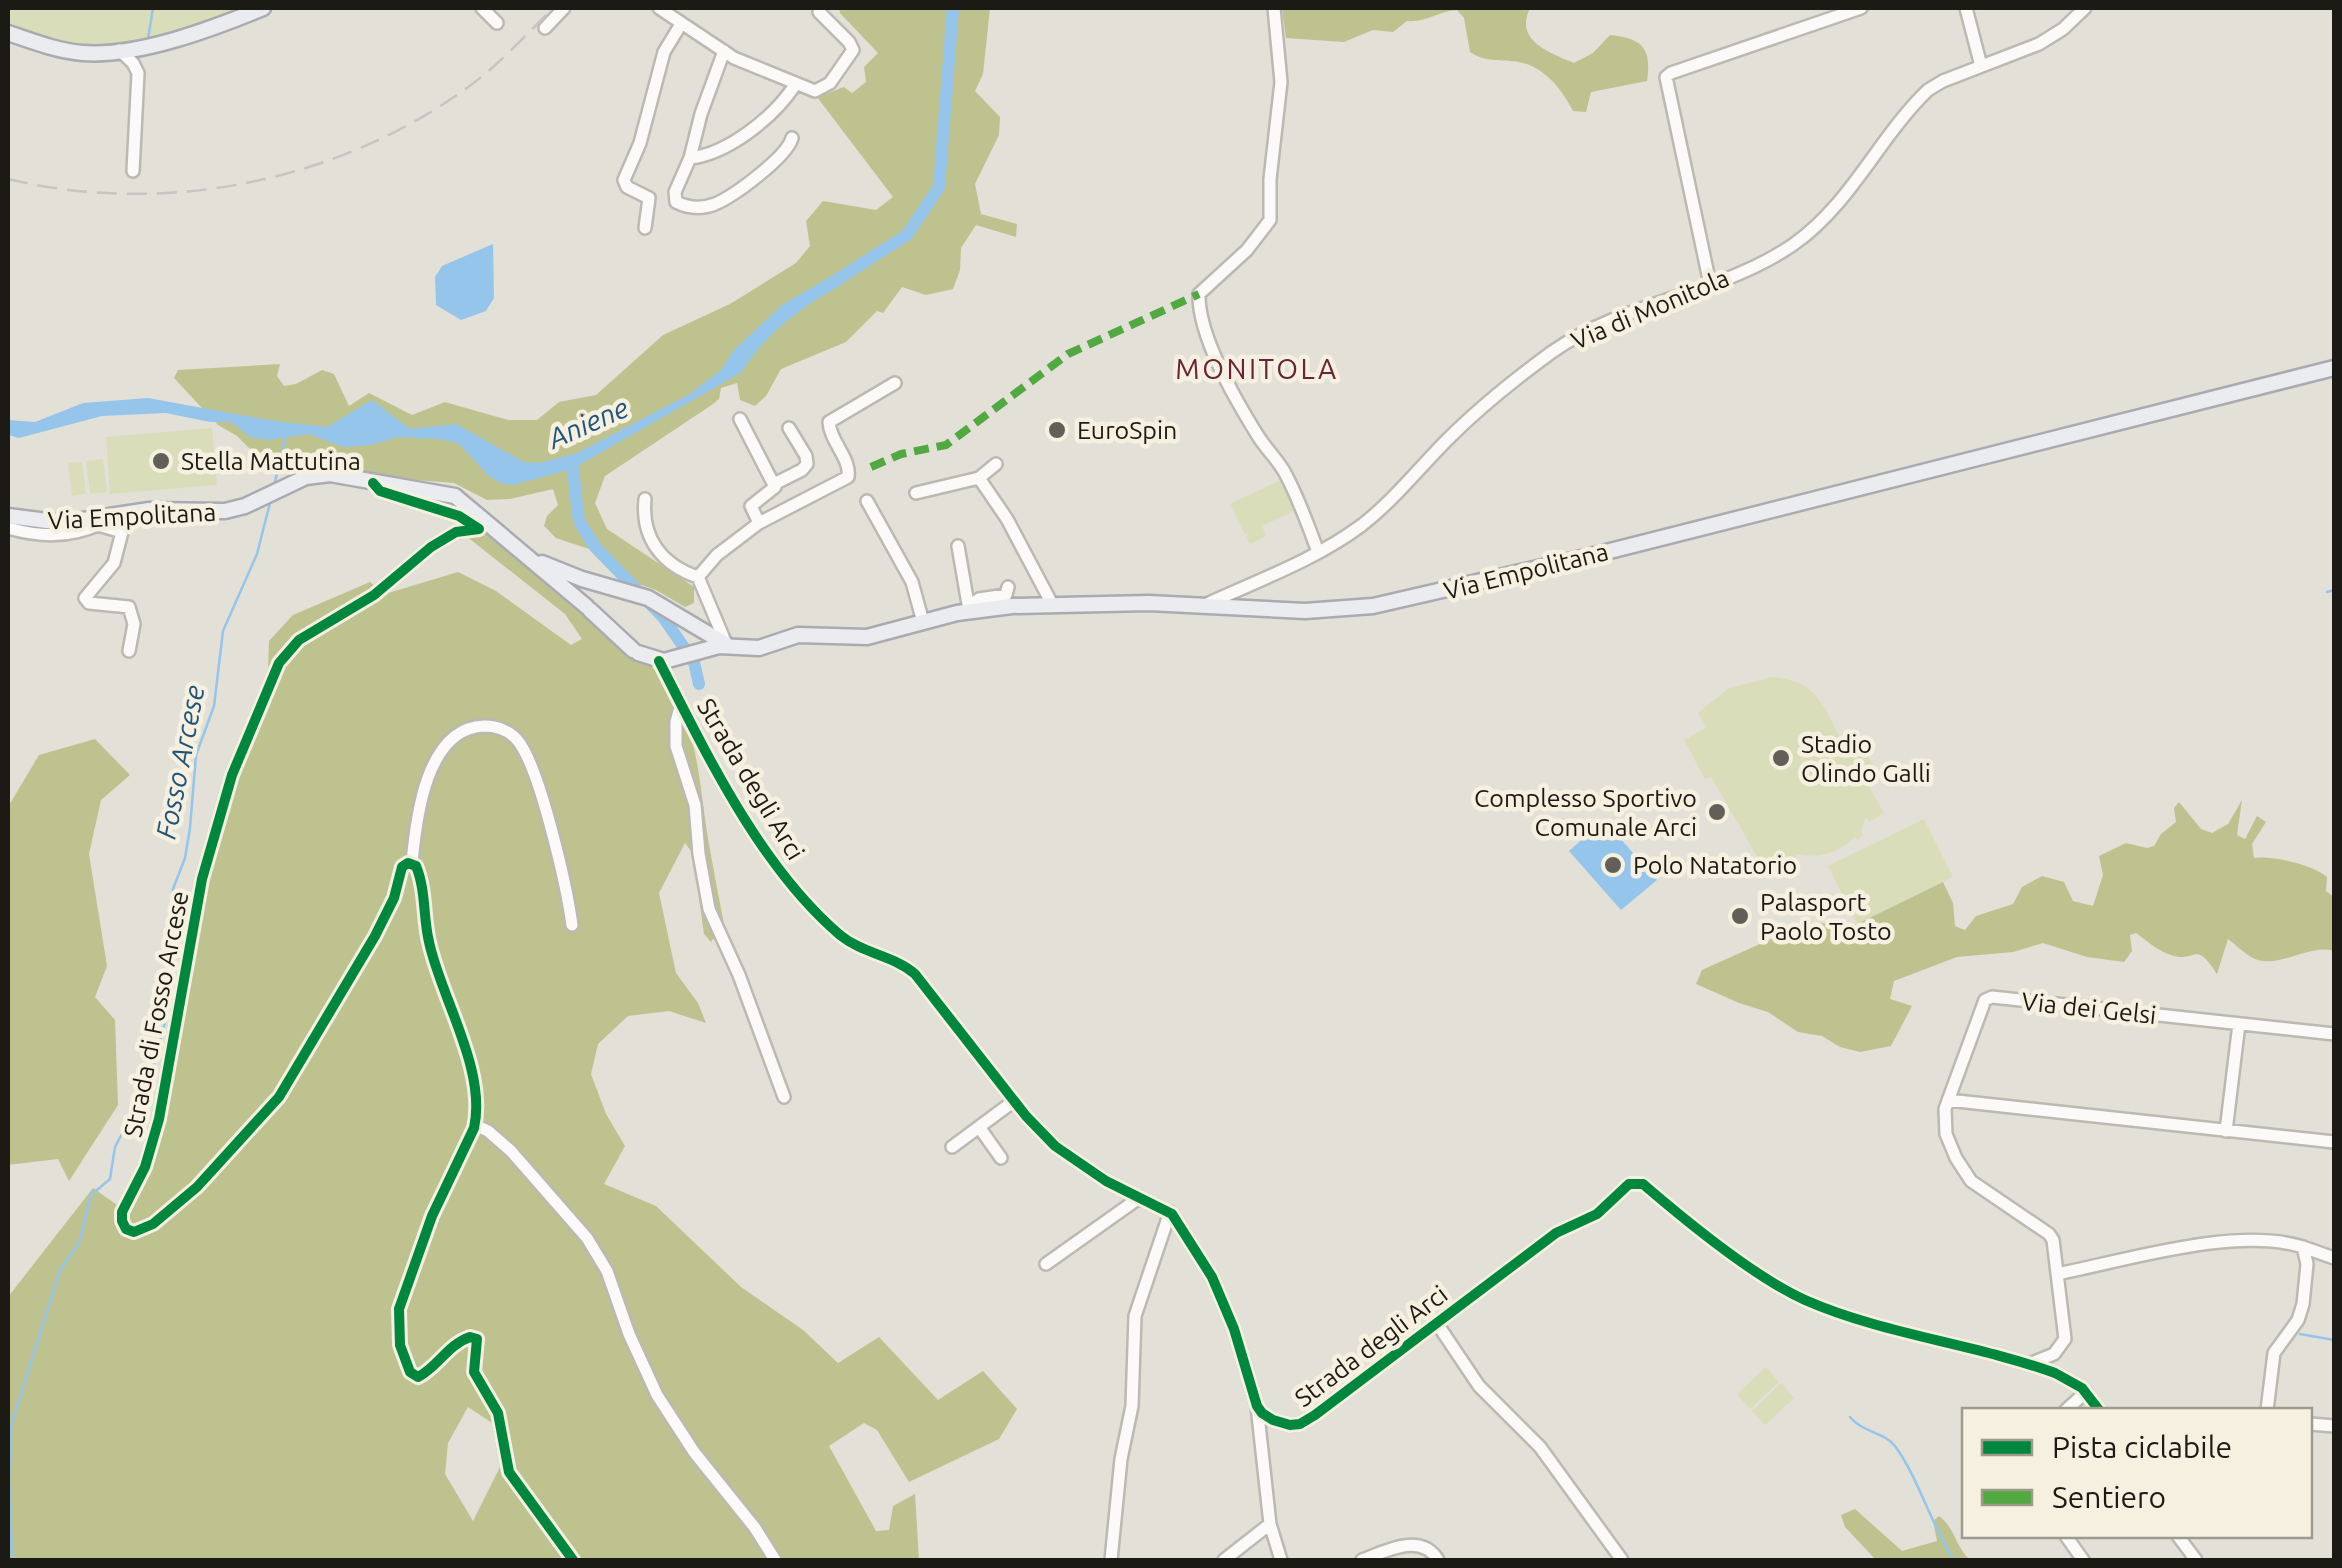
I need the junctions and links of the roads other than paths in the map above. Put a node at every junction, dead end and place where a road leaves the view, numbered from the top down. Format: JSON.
{"nodes":[{"id":1,"x":263,"y":8,"type":"edge"},
{"id":2,"x":482,"y":8,"type":"edge"},
{"id":3,"x":564,"y":8,"type":"edge"},
{"id":4,"x":660,"y":8,"type":"edge"},
{"id":5,"x":1274,"y":8,"type":"edge"},
{"id":6,"x":1862,"y":8,"type":"edge"},
{"id":7,"x":1966,"y":8,"type":"edge"},
{"id":8,"x":2085,"y":8,"type":"edge"},
{"id":9,"x":819,"y":12,"type":"dead end"},
{"id":10,"x":233,"y":13,"type":"edge"},
{"id":11,"x":497,"y":24,"type":"dead end"},
{"id":12,"x":681,"y":24,"type":"junction"},
{"id":13,"x":545,"y":28,"type":"dead end"},
{"id":14,"x":8,"y":33,"type":"edge"},
{"id":15,"x":119,"y":50,"type":"junction"},
{"id":16,"x":724,"y":51,"type":"junction"},
{"id":17,"x":1981,"y":66,"type":"junction"},
{"id":18,"x":795,"y":86,"type":"junction"},
{"id":19,"x":792,"y":138,"type":"dead end"},
{"id":20,"x":690,"y":158,"type":"junction"},
{"id":21,"x":132,"y":171,"type":"dead end"},
{"id":22,"x":645,"y":228,"type":"dead end"},
{"id":23,"x":1710,"y":284,"type":"junction"},
{"id":24,"x":2334,"y":368,"type":"edge"},
{"id":25,"x":895,"y":383,"type":"dead end"},
{"id":26,"x":740,"y":419,"type":"dead end"},
{"id":27,"x":789,"y":428,"type":"dead end"},
{"id":28,"x":996,"y":464,"type":"dead end"},
{"id":29,"x":979,"y":478,"type":"junction"},
{"id":30,"x":372,"y":483,"type":"junction"},
{"id":31,"x":774,"y":484,"type":"junction"},
{"id":32,"x":916,"y":493,"type":"dead end"},
{"id":33,"x":645,"y":500,"type":"dead end"},
{"id":34,"x":867,"y":502,"type":"dead end"},
{"id":35,"x":8,"y":516,"type":"edge"},
{"id":36,"x":84,"y":522,"type":"junction"},
{"id":37,"x":760,"y":523,"type":"junction"},
{"id":38,"x":100,"y":524,"type":"junction"},
{"id":39,"x":8,"y":528,"type":"edge"},
{"id":40,"x":958,"y":546,"type":"dead end"},
{"id":41,"x":1318,"y":552,"type":"junction"},
{"id":42,"x":529,"y":557,"type":"junction"},
{"id":43,"x":698,"y":577,"type":"junction"},
{"id":44,"x":582,"y":579,"type":"junction"},
{"id":45,"x":1008,"y":587,"type":"dead end"},
{"id":46,"x":924,"y":592,"type":"dead end"},
{"id":47,"x":571,"y":594,"type":"junction"},
{"id":48,"x":1052,"y":604,"type":"junction"},
{"id":49,"x":1203,"y":606,"type":"junction"},
{"id":50,"x":969,"y":608,"type":"junction"},
{"id":51,"x":926,"y":621,"type":"junction"},
{"id":52,"x":702,"y":630,"type":"junction"},
{"id":53,"x":727,"y":646,"type":"junction"},
{"id":54,"x":703,"y":650,"type":"junction"},
{"id":55,"x":129,"y":651,"type":"dead end"},
{"id":56,"x":663,"y":661,"type":"junction"},
{"id":57,"x":681,"y":704,"type":"junction"},
{"id":58,"x":412,"y":863,"type":"junction"},
{"id":59,"x":572,"y":925,"type":"dead end"},
{"id":60,"x":2239,"y":1024,"type":"junction"},
{"id":61,"x":2334,"y":1034,"type":"edge"},
{"id":62,"x":784,"y":1096,"type":"dead end"},
{"id":63,"x":1948,"y":1100,"type":"junction"},
{"id":64,"x":1014,"y":1101,"type":"junction"},
{"id":65,"x":475,"y":1125,"type":"junction"},
{"id":66,"x":978,"y":1127,"type":"junction"},
{"id":67,"x":2226,"y":1130,"type":"junction"},
{"id":68,"x":2334,"y":1142,"type":"edge"},
{"id":69,"x":952,"y":1147,"type":"dead end"},
{"id":70,"x":1001,"y":1158,"type":"dead end"},
{"id":71,"x":1138,"y":1198,"type":"junction"},
{"id":72,"x":1170,"y":1212,"type":"junction"},
{"id":73,"x":2303,"y":1247,"type":"junction"},
{"id":74,"x":2334,"y":1258,"type":"edge"},
{"id":75,"x":1046,"y":1264,"type":"dead end"},
{"id":76,"x":2058,"y":1274,"type":"junction"},
{"id":77,"x":1436,"y":1322,"type":"junction"},
{"id":78,"x":2029,"y":1364,"type":"junction"},
{"id":79,"x":2086,"y":1392,"type":"junction"},
{"id":80,"x":1257,"y":1406,"type":"junction"},
{"id":81,"x":2068,"y":1408,"type":"edge"},
{"id":82,"x":2098,"y":1408,"type":"edge"},
{"id":83,"x":2267,"y":1408,"type":"edge"},
{"id":84,"x":1270,"y":1524,"type":"junction"},
{"id":85,"x":2067,"y":1538,"type":"edge"},
{"id":86,"x":2180,"y":1538,"type":"edge"},
{"id":87,"x":574,"y":1560,"type":"edge"},
{"id":88,"x":775,"y":1560,"type":"edge"},
{"id":89,"x":1112,"y":1560,"type":"edge"},
{"id":90,"x":1224,"y":1560,"type":"edge"},
{"id":91,"x":1282,"y":1560,"type":"edge"},
{"id":92,"x":1362,"y":1560,"type":"edge"},
{"id":93,"x":1438,"y":1560,"type":"edge"},
{"id":94,"x":1622,"y":1560,"type":"edge"},
{"id":95,"x":2083,"y":1560,"type":"edge"},
{"id":96,"x":2196,"y":1560,"type":"edge"}],
"edges":[{"from":1,"to":10,"type":"main road"},
{"from":2,"to":11,"type":"street"},
{"from":3,"to":13,"type":"street"},
{"from":4,"to":12,"type":"street"},
{"from":5,"to":41,"type":"street"},
{"from":6,"to":23,"type":"street"},
{"from":7,"to":17,"type":"street"},
{"from":8,"to":17,"type":"street","name":"Via di Monitola"},
{"from":9,"to":18,"type":"street"},
{"from":10,"to":15,"type":"main road"},
{"from":12,"to":16,"type":"street"},
{"from":12,"to":22,"type":"street"},
{"from":14,"to":15,"type":"main road"},
{"from":15,"to":21,"type":"street"},
{"from":16,"to":18,"type":"street"},
{"from":16,"to":20,"type":"street"},
{"from":17,"to":23,"type":"street","name":"Via di Monitola"},
{"from":18,"to":20,"type":"street"},
{"from":19,"to":20,"type":"street"},
{"from":23,"to":41,"type":"street","name":"Via di Monitola"},
{"from":24,"to":49,"type":"main road","name":"Via Empolitana"},
{"from":25,"to":37,"type":"street"},
{"from":26,"to":31,"type":"street"},
{"from":27,"to":31,"type":"street"},
{"from":28,"to":29,"type":"street"},
{"from":29,"to":32,"type":"street"},
{"from":29,"to":48,"type":"street"},
{"from":30,"to":36,"type":"main road","name":"Via Empolitana"},
{"from":30,"to":42,"type":"main road","name":"Via Empolitana"},
{"from":30,"to":58,"type":"street","name":"Strada di Fosso Arcese"},
{"from":31,"to":37,"type":"street"},
{"from":33,"to":43,"type":"street"},
{"from":34,"to":51,"type":"street"},
{"from":35,"to":36,"type":"main road","name":"Via Empolitana"},
{"from":36,"to":38,"type":"street"},
{"from":37,"to":43,"type":"street"},
{"from":38,"to":39,"type":"street"},
{"from":38,"to":55,"type":"street"},
{"from":40,"to":50,"type":"street"},
{"from":41,"to":49,"type":"street","name":"Via di Monitola"},
{"from":42,"to":44,"type":"main road"},
{"from":42,"to":47,"type":"main road","name":"Via Empolitana"},
{"from":43,"to":53,"type":"street"},
{"from":44,"to":47,"type":"main road"},
{"from":44,"to":52,"type":"main road"},
{"from":45,"to":50,"type":"street"},
{"from":46,"to":51,"type":"street"},
{"from":47,"to":56,"type":"main road","name":"Via Empolitana"},
{"from":48,"to":49,"type":"main road","name":"Via Empolitana"},
{"from":48,"to":50,"type":"main road","name":"Via Empolitana"},
{"from":50,"to":51,"type":"main road","name":"Via Empolitana"},
{"from":51,"to":53,"type":"main road","name":"Via Empolitana"},
{"from":52,"to":53,"type":"main road"},
{"from":52,"to":54,"type":"main road"},
{"from":53,"to":54,"type":"main road","name":"Via Empolitana"},
{"from":54,"to":56,"type":"main road","name":"Via Empolitana"},
{"from":56,"to":57,"type":"street","name":"Strada degli Arci"},
{"from":57,"to":62,"type":"street"},
{"from":57,"to":64,"type":"street","name":"Strada degli Arci"},
{"from":58,"to":59,"type":"street","name":"Strada di Fosso Arcese"},
{"from":58,"to":65,"type":"street","name":"Strada di Fosso Arcese"},
{"from":60,"to":61,"type":"street","name":"Via dei Gelsi"},
{"from":60,"to":63,"type":"street","name":"Via dei Gelsi"},
{"from":60,"to":67,"type":"street"},
{"from":63,"to":67,"type":"street"},
{"from":63,"to":76,"type":"street","name":"Via dei Gelsi"},
{"from":64,"to":66,"type":"street"},
{"from":64,"to":71,"type":"street","name":"Strada degli Arci"},
{"from":65,"to":87,"type":"street","name":"Strada di Fosso Arcese"},
{"from":65,"to":88,"type":"street"},
{"from":66,"to":69,"type":"street"},
{"from":66,"to":70,"type":"street"},
{"from":67,"to":68,"type":"street"},
{"from":71,"to":72,"type":"street","name":"Strada degli Arci"},
{"from":71,"to":75,"type":"street"},
{"from":72,"to":80,"type":"street","name":"Strada degli Arci"},
{"from":72,"to":89,"type":"street"},
{"from":73,"to":74,"type":"street"},
{"from":73,"to":76,"type":"street"},
{"from":73,"to":83,"type":"street"},
{"from":76,"to":78,"type":"street","name":"Via dei Gelsi"},
{"from":77,"to":78,"type":"street","name":"Strada degli Arci"},
{"from":77,"to":80,"type":"street","name":"Strada degli Arci"},
{"from":77,"to":94,"type":"street"},
{"from":78,"to":79,"type":"street","name":"Strada degli Arci"},
{"from":79,"to":81,"type":"street"},
{"from":79,"to":82,"type":"street","name":"Strada degli Arci"},
{"from":80,"to":84,"type":"street"},
{"from":84,"to":90,"type":"street"},
{"from":84,"to":91,"type":"street"},
{"from":85,"to":95,"type":"street"},
{"from":86,"to":96,"type":"street"},
{"from":92,"to":93,"type":"street"}]}
